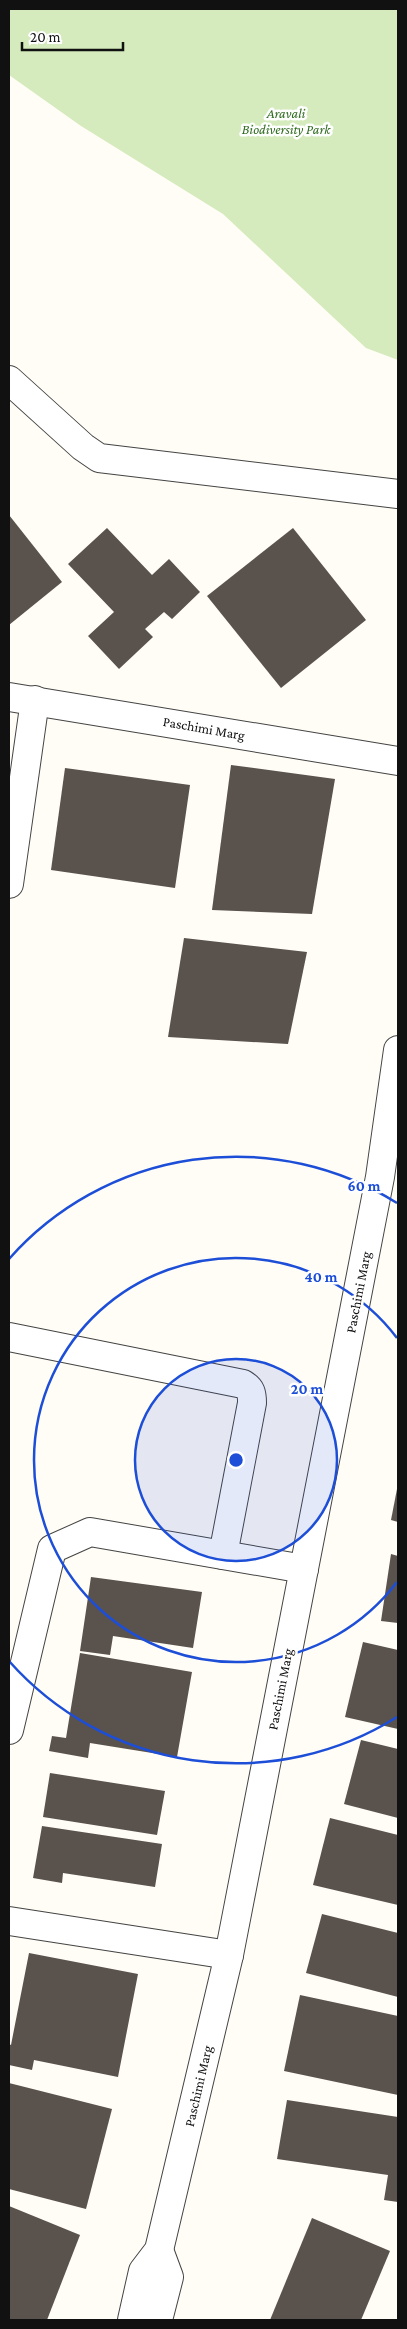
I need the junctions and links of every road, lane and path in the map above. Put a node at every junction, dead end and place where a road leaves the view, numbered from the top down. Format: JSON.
{"nodes":[{"id":1,"x":9,"y":380,"type":"edge"},
{"id":2,"x":398,"y":494,"type":"edge"},
{"id":3,"x":22,"y":699,"type":"edge"},
{"id":4,"x":398,"y":761,"type":"edge"},
{"id":5,"x":9,"y":884,"type":"edge"},
{"id":6,"x":398,"y":1050,"type":"edge"},
{"id":7,"x":394,"y":1101,"type":"edge"},
{"id":8,"x":389,"y":1178,"type":"edge"},
{"id":9,"x":9,"y":1338,"type":"edge"},
{"id":10,"x":223,"y":1555,"type":"junction"},
{"id":11,"x":304,"y":1569,"type":"junction"},
{"id":12,"x":9,"y":1730,"type":"edge"},
{"id":13,"x":9,"y":1921,"type":"edge"},
{"id":14,"x":228,"y":1955,"type":"junction"},
{"id":15,"x":159,"y":2250,"type":"junction"},
{"id":16,"x":132,"y":2320,"type":"edge"},
{"id":17,"x":158,"y":2320,"type":"edge"}],
"edges":[{"from":1,"to":2,"type":"street"},
{"from":3,"to":4,"type":"street","name":"Paschimi Marg"},
{"from":3,"to":5,"type":"street"},
{"from":6,"to":7,"type":"street","name":"Paschimi Marg"},
{"from":7,"to":8,"type":"street","name":"Paschimi Marg"},
{"from":8,"to":11,"type":"street","name":"Paschimi Marg"},
{"from":9,"to":10,"type":"street"},
{"from":10,"to":11,"type":"street"},
{"from":10,"to":12,"type":"street"},
{"from":11,"to":14,"type":"street","name":"Paschimi Marg"},
{"from":13,"to":14,"type":"street"},
{"from":14,"to":15,"type":"street","name":"Paschimi Marg"},
{"from":15,"to":16,"type":"street","name":"Paschimi Marg"},
{"from":15,"to":17,"type":"street"}]}
